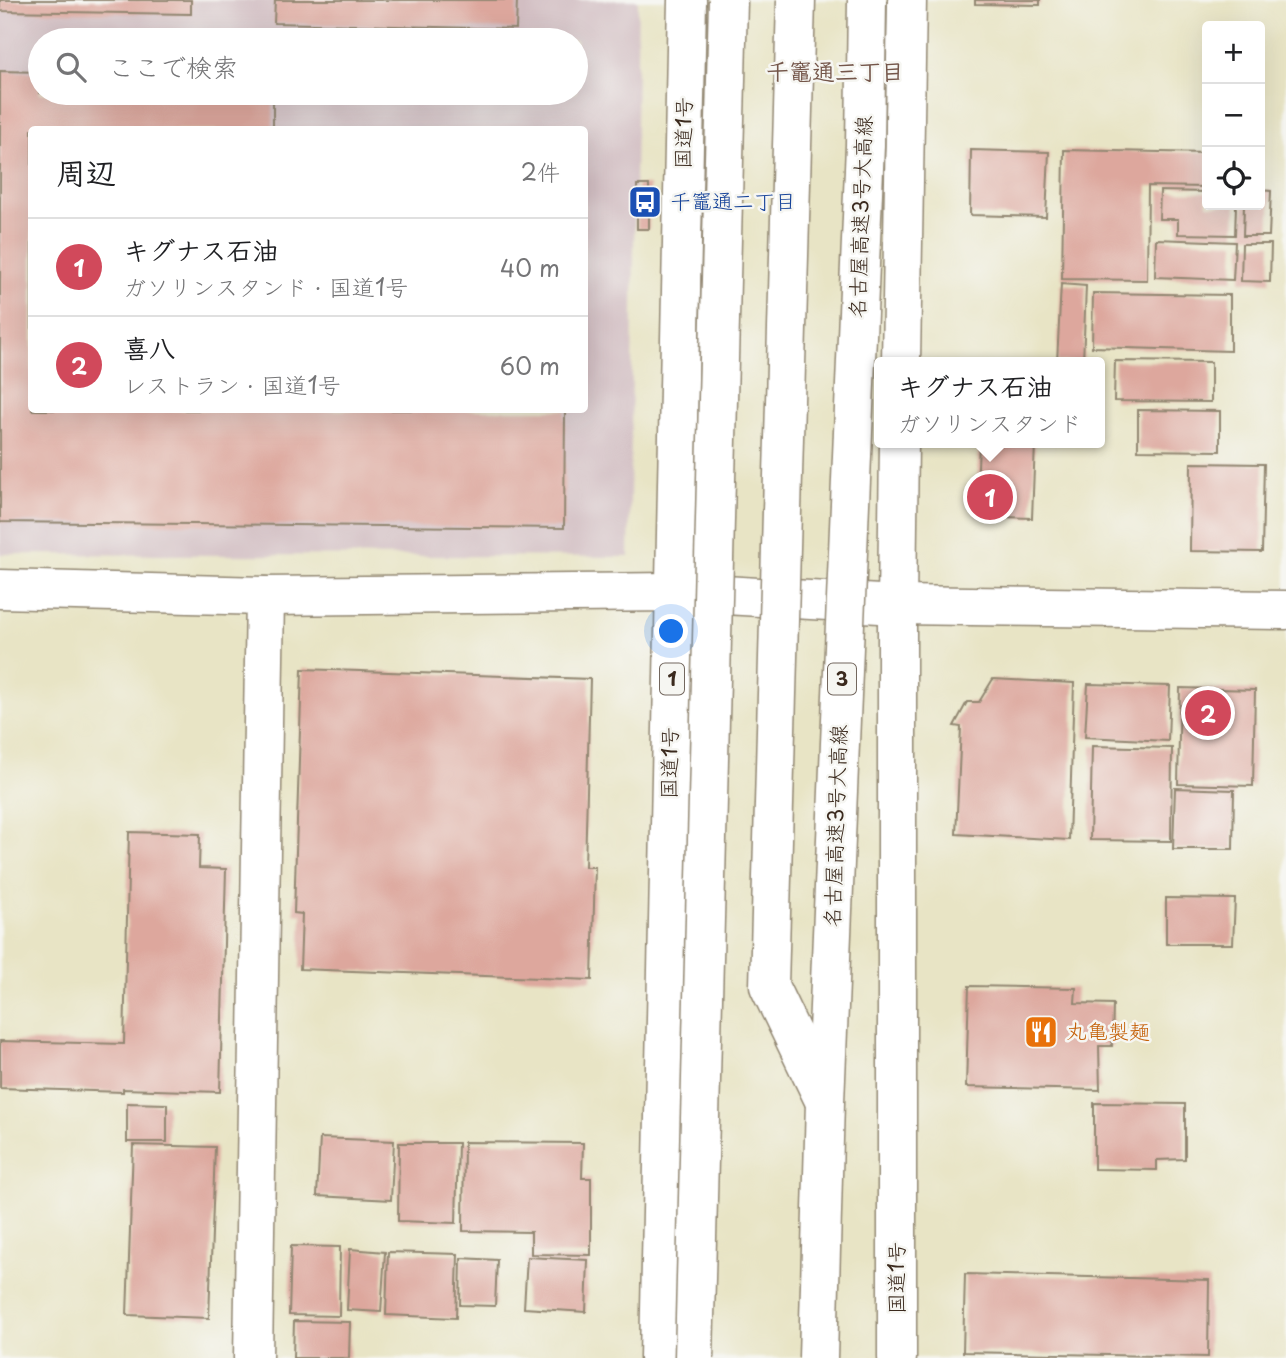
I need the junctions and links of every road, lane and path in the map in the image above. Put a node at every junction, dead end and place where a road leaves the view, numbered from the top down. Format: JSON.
{"nodes":[{"id":1,"x":687,"y":0,"type":"edge"},
{"id":2,"x":728,"y":0,"type":"edge"},
{"id":3,"x":796,"y":0,"type":"edge"},
{"id":4,"x":867,"y":0,"type":"edge"},
{"id":5,"x":907,"y":0,"type":"edge"},
{"id":6,"x":901,"y":357,"type":"edge"},
{"id":7,"x":900,"y":448,"type":"edge"},
{"id":8,"x":0,"y":589,"type":"edge"},
{"id":9,"x":673,"y":592,"type":"junction"},
{"id":10,"x":265,"y":596,"type":"junction"},
{"id":11,"x":897,"y":605,"type":"junction"},
{"id":12,"x":1286,"y":610,"type":"edge"},
{"id":13,"x":825,"y":1102,"type":"junction"},
{"id":14,"x":253,"y":1358,"type":"edge"},
{"id":15,"x":659,"y":1358,"type":"edge"},
{"id":16,"x":694,"y":1358,"type":"edge"},
{"id":17,"x":818,"y":1358,"type":"edge"},
{"id":18,"x":897,"y":1358,"type":"edge"}],
"edges":[{"from":1,"to":9,"type":"main road","name":"国道1号","number":"1"},
{"from":2,"to":16,"type":"main road","bridge":true},
{"from":3,"to":13,"type":"main road","bridge":true},
{"from":4,"to":13,"type":"main road","name":"名古屋高速3号大高線","number":"3","bridge":true},
{"from":5,"to":6,"type":"main road"},
{"from":7,"to":11,"type":"main road","name":"国道1号"},
{"from":8,"to":10,"type":"main road"},
{"from":9,"to":10,"type":"main road"},
{"from":9,"to":11,"type":"main road"},
{"from":9,"to":15,"type":"main road","name":"国道1号","number":"1"},
{"from":10,"to":14,"type":"main road"},
{"from":11,"to":12,"type":"main road"},
{"from":11,"to":18,"type":"main road","name":"国道1号"},
{"from":13,"to":17,"type":"main road","name":"名古屋高速3号大高線","number":"3","bridge":true}]}
